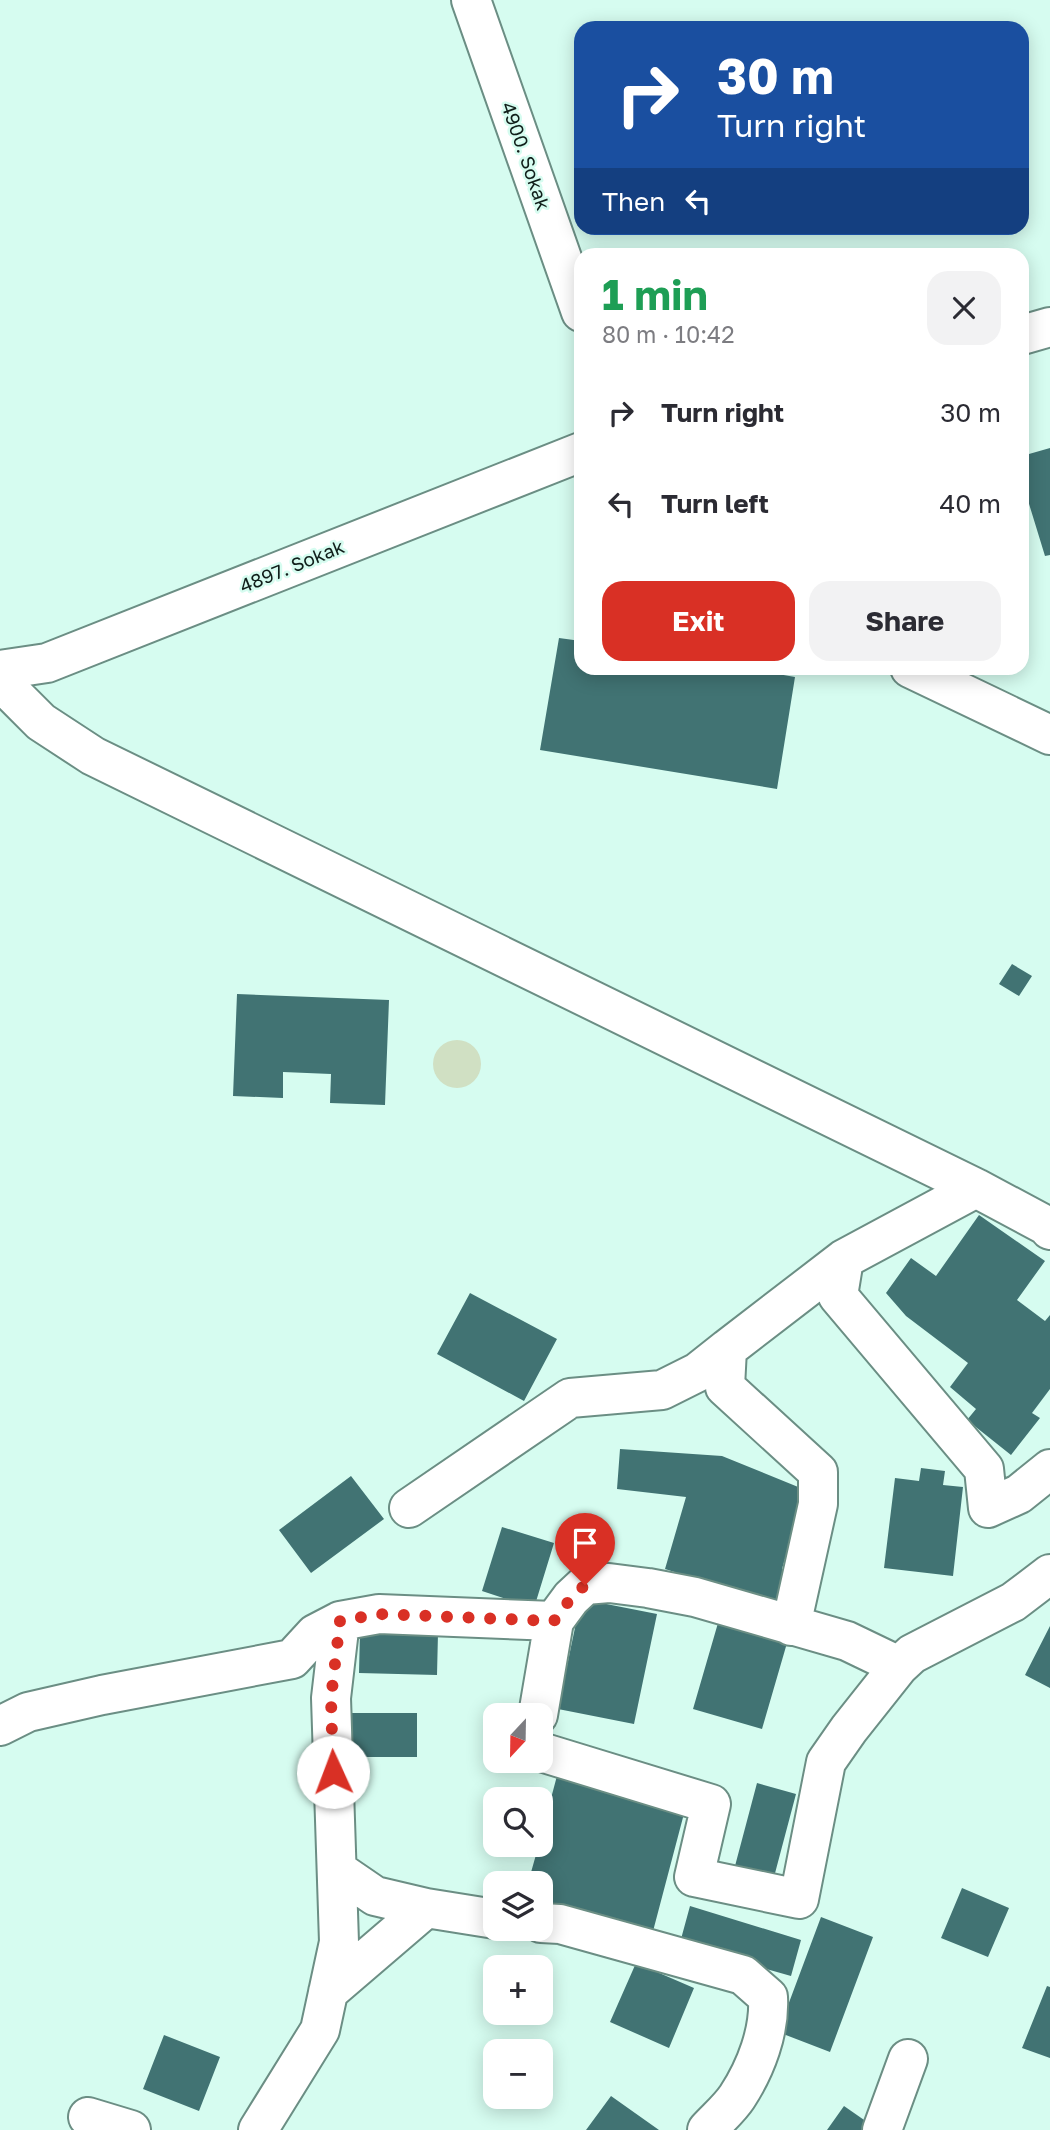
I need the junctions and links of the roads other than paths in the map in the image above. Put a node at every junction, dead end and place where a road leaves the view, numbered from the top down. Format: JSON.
{"nodes":[{"id":1,"x":471,"y":0,"type":"edge"},
{"id":2,"x":574,"y":292,"type":"edge"},
{"id":3,"x":1050,"y":327,"type":"edge"},
{"id":4,"x":1029,"y":333,"type":"edge"},
{"id":5,"x":574,"y":455,"type":"edge"},
{"id":6,"x":0,"y":670,"type":"edge"},
{"id":7,"x":925,"y":675,"type":"edge"},
{"id":8,"x":0,"y":681,"type":"edge"},
{"id":9,"x":1040,"y":730,"type":"edge"},
{"id":10,"x":976,"y":1188,"type":"junction"},
{"id":11,"x":1050,"y":1230,"type":"edge"},
{"id":12,"x":844,"y":1259,"type":"junction"},
{"id":13,"x":727,"y":1349,"type":"junction"},
{"id":14,"x":1050,"y":1469,"type":"edge"},
{"id":15,"x":410,"y":1508,"type":"dead end"},
{"id":16,"x":1050,"y":1574,"type":"edge"},
{"id":17,"x":340,"y":1621,"type":"junction"},
{"id":18,"x":554,"y":1621,"type":"junction"},
{"id":19,"x":791,"y":1626,"type":"junction"},
{"id":20,"x":899,"y":1666,"type":"junction"},
{"id":21,"x":540,"y":1703,"type":"edge"},
{"id":22,"x":0,"y":1726,"type":"edge"},
{"id":23,"x":553,"y":1756,"type":"edge"},
{"id":24,"x":337,"y":1870,"type":"junction"},
{"id":25,"x":426,"y":1908,"type":"junction"},
{"id":26,"x":483,"y":1917,"type":"edge"},
{"id":27,"x":553,"y":1924,"type":"edge"},
{"id":28,"x":328,"y":1992,"type":"junction"},
{"id":29,"x":908,"y":2059,"type":"dead end"},
{"id":30,"x":88,"y":2117,"type":"dead end"},
{"id":31,"x":131,"y":2130,"type":"edge"},
{"id":32,"x":258,"y":2130,"type":"edge"},
{"id":33,"x":707,"y":2130,"type":"edge"},
{"id":34,"x":882,"y":2130,"type":"edge"}],
"edges":[{"from":1,"to":2,"type":"street","name":"4900. Sokak"},
{"from":3,"to":4,"type":"street"},
{"from":5,"to":6,"type":"street","name":"4897. Sokak"},
{"from":7,"to":9,"type":"street"},
{"from":8,"to":10,"type":"street"},
{"from":10,"to":11,"type":"street"},
{"from":10,"to":12,"type":"street"},
{"from":12,"to":13,"type":"street"},
{"from":12,"to":14,"type":"street"},
{"from":13,"to":15,"type":"street"},
{"from":13,"to":19,"type":"street"},
{"from":16,"to":20,"type":"street"},
{"from":17,"to":18,"type":"street"},
{"from":17,"to":22,"type":"street"},
{"from":17,"to":24,"type":"street"},
{"from":18,"to":19,"type":"street"},
{"from":18,"to":21,"type":"street"},
{"from":19,"to":20,"type":"street"},
{"from":20,"to":23,"type":"street"},
{"from":24,"to":25,"type":"street"},
{"from":24,"to":28,"type":"street"},
{"from":25,"to":26,"type":"street"},
{"from":25,"to":28,"type":"street"},
{"from":27,"to":33,"type":"street"},
{"from":28,"to":32,"type":"street"},
{"from":29,"to":34,"type":"street"},
{"from":30,"to":31,"type":"street"}]}
